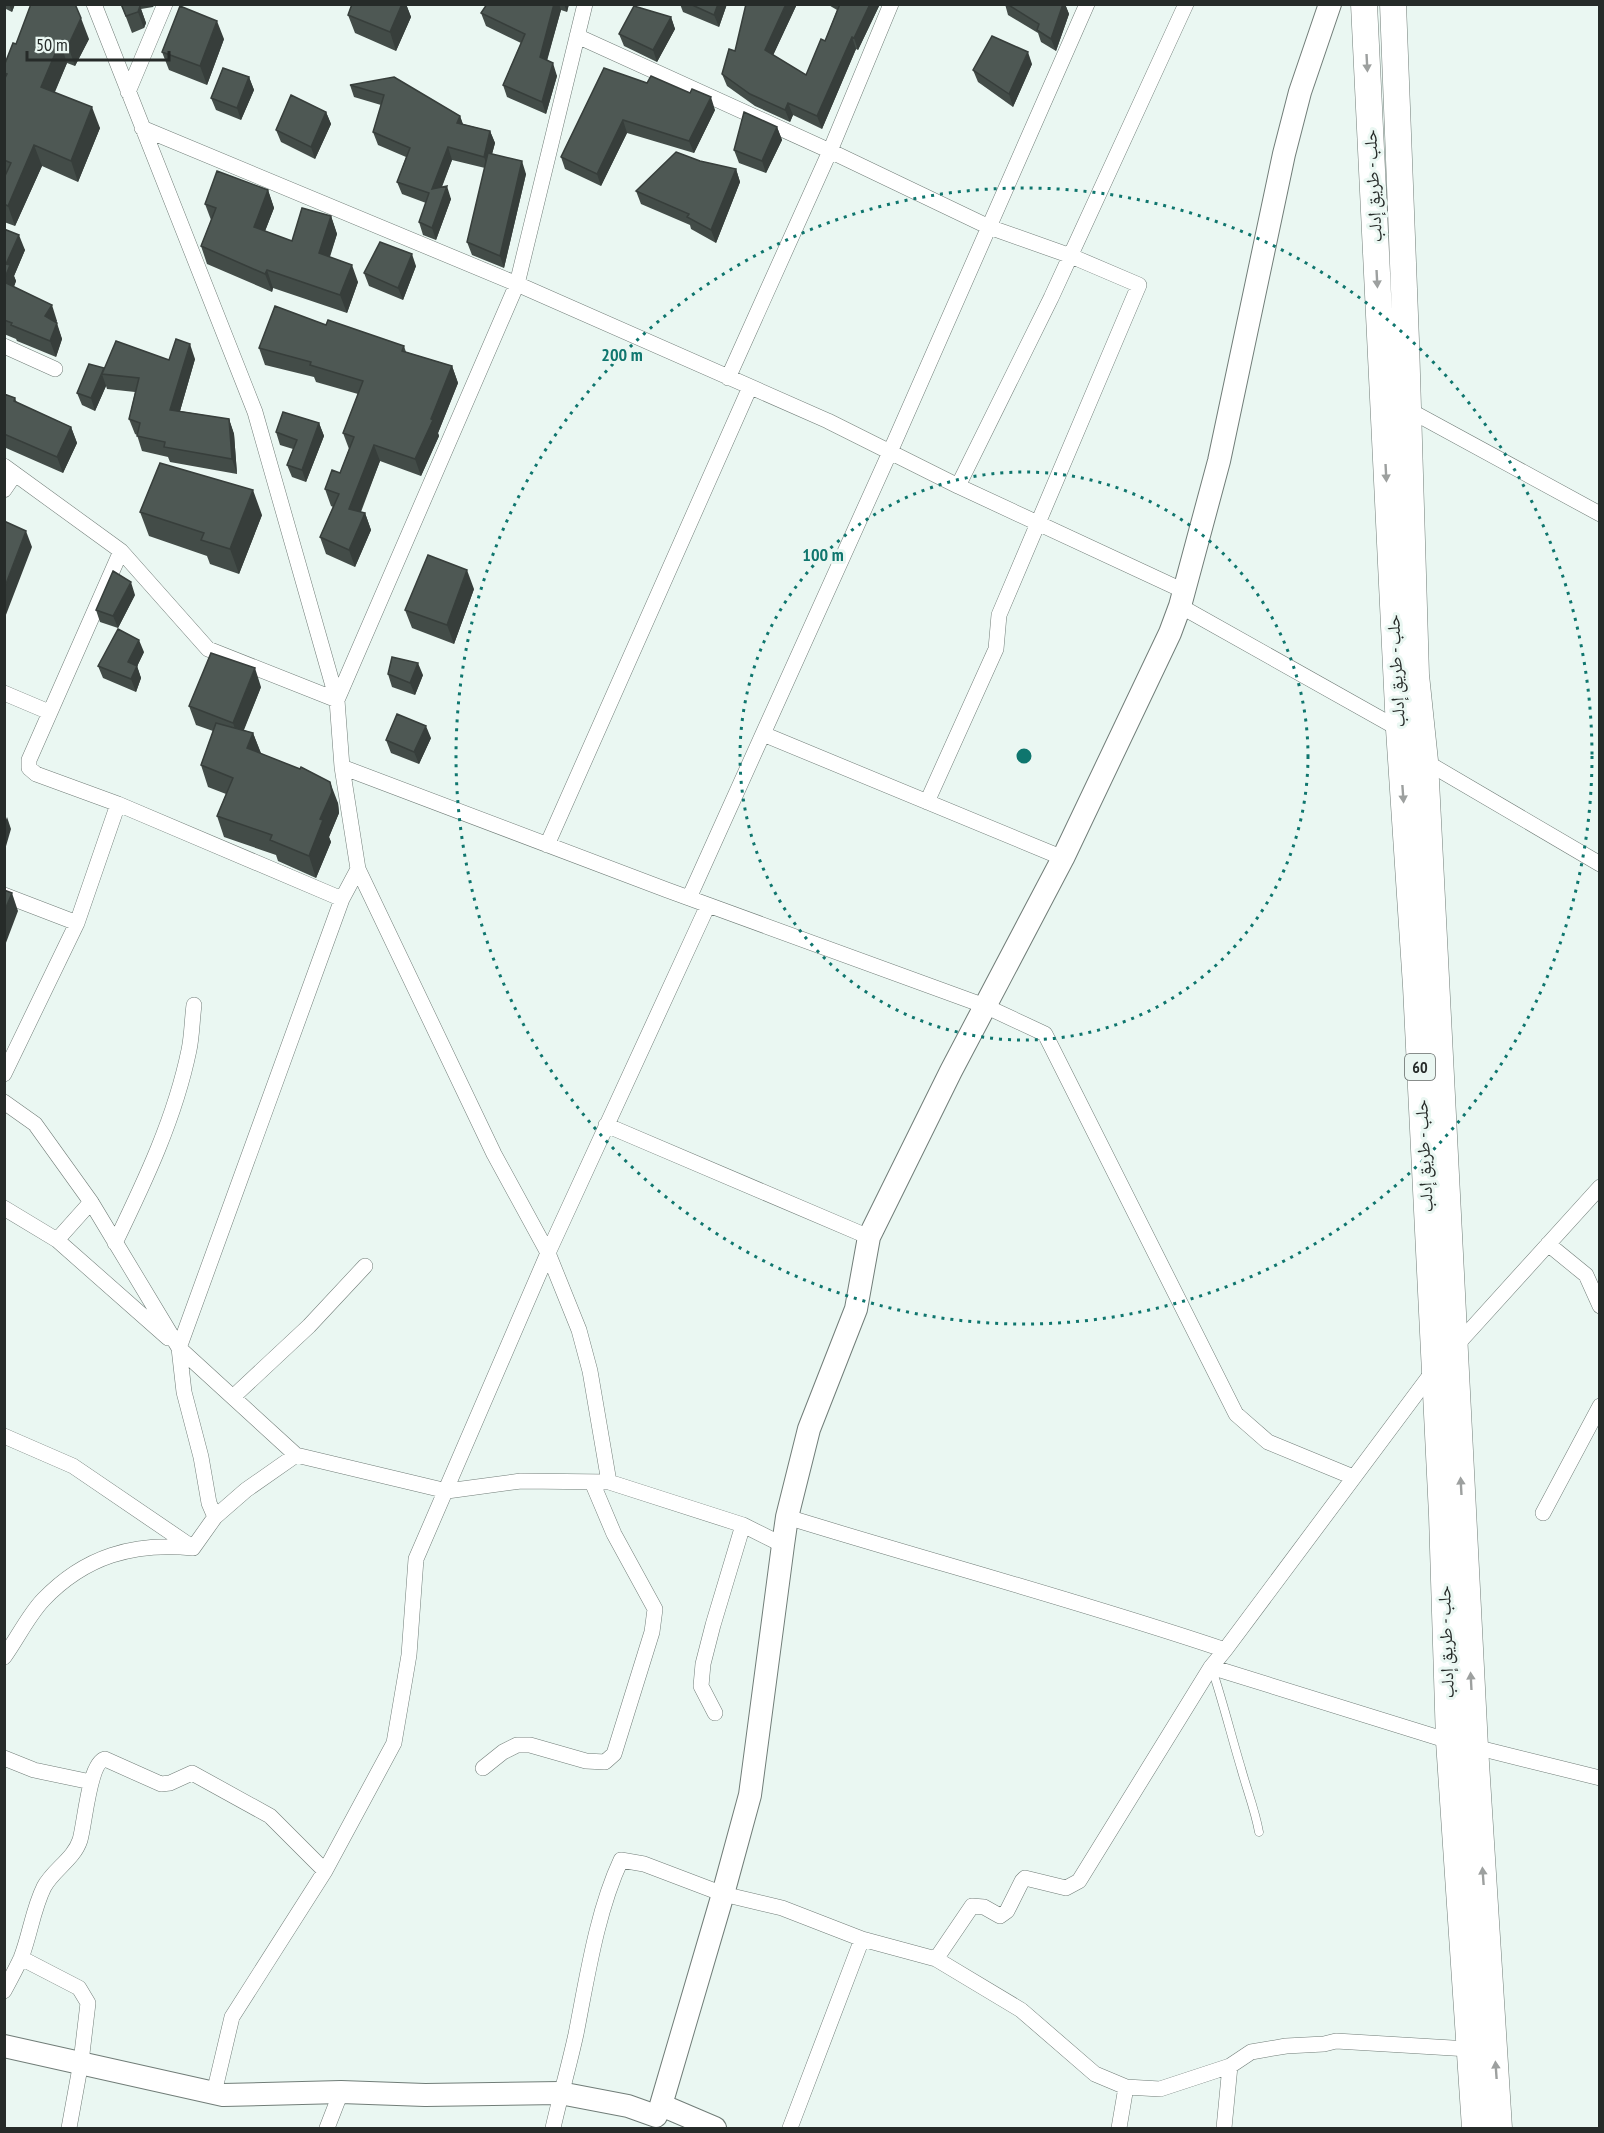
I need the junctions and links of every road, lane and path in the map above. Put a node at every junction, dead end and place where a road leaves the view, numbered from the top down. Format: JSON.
{"nodes":[{"id":1,"x":94,"y":4,"type":"edge"},
{"id":2,"x":165,"y":4,"type":"edge"},
{"id":3,"x":585,"y":4,"type":"edge"},
{"id":4,"x":891,"y":4,"type":"edge"},
{"id":5,"x":1087,"y":4,"type":"edge"},
{"id":6,"x":1186,"y":4,"type":"edge"},
{"id":7,"x":1330,"y":4,"type":"edge"},
{"id":8,"x":1364,"y":4,"type":"edge"},
{"id":9,"x":1393,"y":4,"type":"edge"},
{"id":10,"x":577,"y":36,"type":"junction"},
{"id":11,"x":128,"y":92,"type":"junction"},
{"id":12,"x":142,"y":128,"type":"junction"},
{"id":13,"x":830,"y":151,"type":"junction"},
{"id":14,"x":989,"y":227,"type":"junction"},
{"id":15,"x":1071,"y":256,"type":"junction"},
{"id":16,"x":517,"y":284,"type":"junction"},
{"id":17,"x":4,"y":346,"type":"edge"},
{"id":18,"x":55,"y":369,"type":"dead end"},
{"id":19,"x":729,"y":378,"type":"junction"},
{"id":20,"x":750,"y":387,"type":"junction"},
{"id":21,"x":1409,"y":410,"type":"junction"},
{"id":22,"x":890,"y":452,"type":"junction"},
{"id":23,"x":10,"y":470,"type":"edge"},
{"id":24,"x":958,"y":486,"type":"junction"},
{"id":25,"x":4,"y":490,"type":"edge"},
{"id":26,"x":1599,"y":514,"type":"edge"},
{"id":27,"x":1038,"y":523,"type":"junction"},
{"id":28,"x":121,"y":551,"type":"junction"},
{"id":29,"x":1182,"y":598,"type":"junction"},
{"id":30,"x":4,"y":693,"type":"edge"},
{"id":31,"x":338,"y":700,"type":"junction"},
{"id":32,"x":49,"y":712,"type":"junction"},
{"id":33,"x":763,"y":734,"type":"junction"},
{"id":34,"x":1399,"y":738,"type":"junction"},
{"id":35,"x":1425,"y":761,"type":"junction"},
{"id":36,"x":342,"y":767,"type":"junction"},
{"id":37,"x":927,"y":802,"type":"junction"},
{"id":38,"x":118,"y":804,"type":"junction"},
{"id":39,"x":547,"y":845,"type":"junction"},
{"id":40,"x":1063,"y":858,"type":"junction"},
{"id":41,"x":1599,"y":864,"type":"edge"},
{"id":42,"x":358,"y":869,"type":"junction"},
{"id":43,"x":4,"y":895,"type":"edge"},
{"id":44,"x":689,"y":898,"type":"junction"},
{"id":45,"x":342,"y":899,"type":"junction"},
{"id":46,"x":708,"y":905,"type":"junction"},
{"id":47,"x":77,"y":923,"type":"junction"},
{"id":48,"x":194,"y":1005,"type":"dead end"},
{"id":49,"x":985,"y":1006,"type":"junction"},
{"id":50,"x":4,"y":1074,"type":"edge"},
{"id":51,"x":4,"y":1102,"type":"edge"},
{"id":52,"x":606,"y":1125,"type":"junction"},
{"id":53,"x":1599,"y":1187,"type":"edge"},
{"id":54,"x":91,"y":1202,"type":"junction"},
{"id":55,"x":4,"y":1208,"type":"edge"},
{"id":56,"x":869,"y":1237,"type":"junction"},
{"id":57,"x":57,"y":1240,"type":"junction"},
{"id":58,"x":115,"y":1243,"type":"junction"},
{"id":59,"x":1548,"y":1245,"type":"junction"},
{"id":60,"x":548,"y":1253,"type":"junction"},
{"id":61,"x":365,"y":1266,"type":"dead end"},
{"id":62,"x":1599,"y":1306,"type":"edge"},
{"id":63,"x":179,"y":1348,"type":"junction"},
{"id":64,"x":1454,"y":1349,"type":"junction"},
{"id":65,"x":1435,"y":1369,"type":"junction"},
{"id":66,"x":233,"y":1397,"type":"junction"},
{"id":67,"x":1599,"y":1406,"type":"edge"},
{"id":68,"x":4,"y":1436,"type":"edge"},
{"id":69,"x":296,"y":1455,"type":"junction"},
{"id":70,"x":1353,"y":1477,"type":"junction"},
{"id":71,"x":592,"y":1482,"type":"junction"},
{"id":72,"x":609,"y":1482,"type":"junction"},
{"id":73,"x":447,"y":1491,"type":"junction"},
{"id":74,"x":1543,"y":1513,"type":"dead end"},
{"id":75,"x":214,"y":1517,"type":"junction"},
{"id":76,"x":787,"y":1517,"type":"junction"},
{"id":77,"x":743,"y":1525,"type":"junction"},
{"id":78,"x":783,"y":1545,"type":"junction"},
{"id":79,"x":193,"y":1548,"type":"junction"},
{"id":80,"x":1225,"y":1650,"type":"junction"},
{"id":81,"x":4,"y":1657,"type":"edge"},
{"id":82,"x":1211,"y":1667,"type":"junction"},
{"id":83,"x":715,"y":1713,"type":"dead end"},
{"id":84,"x":1449,"y":1741,"type":"junction"},
{"id":85,"x":1475,"y":1747,"type":"junction"},
{"id":86,"x":4,"y":1758,"type":"edge"},
{"id":87,"x":483,"y":1768,"type":"dead end"},
{"id":88,"x":1599,"y":1778,"type":"edge"},
{"id":89,"x":91,"y":1782,"type":"junction"},
{"id":90,"x":1259,"y":1832,"type":"dead end"},
{"id":91,"x":325,"y":1871,"type":"junction"},
{"id":92,"x":723,"y":1894,"type":"junction"},
{"id":93,"x":862,"y":1939,"type":"junction"},
{"id":94,"x":21,"y":1958,"type":"junction"},
{"id":95,"x":936,"y":1959,"type":"junction"},
{"id":96,"x":4,"y":1991,"type":"edge"},
{"id":97,"x":4,"y":2046,"type":"edge"},
{"id":98,"x":1469,"y":2049,"type":"junction"},
{"id":99,"x":81,"y":2062,"type":"junction"},
{"id":100,"x":1230,"y":2066,"type":"junction"},
{"id":101,"x":1126,"y":2087,"type":"junction"},
{"id":102,"x":341,"y":2092,"type":"junction"},
{"id":103,"x":214,"y":2093,"type":"junction"},
{"id":104,"x":560,"y":2093,"type":"junction"},
{"id":105,"x":656,"y":2116,"type":"edge"},
{"id":106,"x":69,"y":2128,"type":"edge"},
{"id":107,"x":327,"y":2128,"type":"edge"},
{"id":108,"x":553,"y":2128,"type":"edge"},
{"id":109,"x":715,"y":2128,"type":"edge"},
{"id":110,"x":790,"y":2128,"type":"edge"},
{"id":111,"x":1119,"y":2128,"type":"edge"},
{"id":112,"x":1224,"y":2128,"type":"edge"},
{"id":113,"x":1474,"y":2128,"type":"edge"},
{"id":114,"x":1499,"y":2128,"type":"edge"}],
"edges":[{"from":1,"to":11,"type":"street"},
{"from":2,"to":11,"type":"street"},
{"from":3,"to":10,"type":"street"},
{"from":4,"to":13,"type":"street"},
{"from":5,"to":14,"type":"street"},
{"from":6,"to":15,"type":"street"},
{"from":7,"to":29,"type":"street"},
{"from":8,"to":34,"type":"main road","name":"حلب - طريق إدلب","number":"60","one_way":true},
{"from":9,"to":21,"type":"main road","name":"حلب - طريق إدلب","number":"60"},
{"from":10,"to":13,"type":"street"},
{"from":10,"to":16,"type":"street"},
{"from":11,"to":12,"type":"street"},
{"from":12,"to":16,"type":"street"},
{"from":12,"to":31,"type":"street"},
{"from":13,"to":14,"type":"street"},
{"from":13,"to":19,"type":"street"},
{"from":14,"to":15,"type":"street"},
{"from":14,"to":22,"type":"street"},
{"from":15,"to":24,"type":"street"},
{"from":15,"to":27,"type":"street"},
{"from":16,"to":19,"type":"street"},
{"from":16,"to":31,"type":"street"},
{"from":17,"to":18,"type":"street"},
{"from":19,"to":20,"type":"street"},
{"from":20,"to":22,"type":"street"},
{"from":20,"to":39,"type":"street"},
{"from":21,"to":26,"type":"street"},
{"from":21,"to":35,"type":"main road","name":"حلب - طريق إدلب","number":"60"},
{"from":22,"to":24,"type":"street"},
{"from":22,"to":33,"type":"street"},
{"from":23,"to":25,"type":"street"},
{"from":23,"to":28,"type":"street"},
{"from":24,"to":27,"type":"street"},
{"from":27,"to":29,"type":"street"},
{"from":27,"to":37,"type":"street"},
{"from":28,"to":31,"type":"street"},
{"from":28,"to":32,"type":"street"},
{"from":29,"to":34,"type":"street"},
{"from":29,"to":40,"type":"street"},
{"from":30,"to":32,"type":"street"},
{"from":31,"to":36,"type":"street"},
{"from":32,"to":38,"type":"street"},
{"from":33,"to":37,"type":"street"},
{"from":33,"to":44,"type":"street"},
{"from":34,"to":35,"type":"street"},
{"from":34,"to":65,"type":"main road","name":"حلب - طريق إدلب","number":"60","one_way":true},
{"from":35,"to":41,"type":"street"},
{"from":35,"to":64,"type":"main road","name":"حلب - طريق إدلب","number":"60"},
{"from":36,"to":39,"type":"street"},
{"from":36,"to":42,"type":"street"},
{"from":37,"to":40,"type":"street"},
{"from":38,"to":45,"type":"street"},
{"from":38,"to":47,"type":"street"},
{"from":39,"to":44,"type":"street"},
{"from":40,"to":49,"type":"street"},
{"from":42,"to":45,"type":"street"},
{"from":42,"to":60,"type":"street"},
{"from":43,"to":47,"type":"street"},
{"from":44,"to":46,"type":"street"},
{"from":45,"to":63,"type":"street"},
{"from":46,"to":49,"type":"street"},
{"from":46,"to":52,"type":"street"},
{"from":47,"to":50,"type":"street"},
{"from":48,"to":58,"type":"street"},
{"from":49,"to":56,"type":"street"},
{"from":49,"to":70,"type":"street"},
{"from":51,"to":54,"type":"street"},
{"from":52,"to":56,"type":"street"},
{"from":52,"to":60,"type":"street"},
{"from":53,"to":59,"type":"street"},
{"from":54,"to":57,"type":"street"},
{"from":54,"to":58,"type":"street"},
{"from":55,"to":57,"type":"street"},
{"from":56,"to":76,"type":"street"},
{"from":57,"to":63,"type":"street"},
{"from":58,"to":63,"type":"street"},
{"from":59,"to":62,"type":"street"},
{"from":59,"to":64,"type":"street"},
{"from":60,"to":72,"type":"street"},
{"from":60,"to":73,"type":"street"},
{"from":61,"to":66,"type":"street"},
{"from":63,"to":66,"type":"street"},
{"from":63,"to":75,"type":"street"},
{"from":64,"to":65,"type":"street"},
{"from":85,"to":64,"type":"main road","name":"حلب - طريق إدلب","number":"60","one_way":true},
{"from":65,"to":70,"type":"street"},
{"from":65,"to":84,"type":"main road","name":"حلب - طريق إدلب","number":"60"},
{"from":66,"to":69,"type":"street"},
{"from":67,"to":74,"type":"street"},
{"from":68,"to":79,"type":"street"},
{"from":69,"to":73,"type":"street"},
{"from":69,"to":75,"type":"street"},
{"from":70,"to":80,"type":"street"},
{"from":71,"to":72,"type":"street"},
{"from":71,"to":73,"type":"street"},
{"from":71,"to":87,"type":"street"},
{"from":72,"to":77,"type":"street"},
{"from":73,"to":91,"type":"street"},
{"from":75,"to":79,"type":"street"},
{"from":76,"to":78,"type":"street"},
{"from":76,"to":80,"type":"street"},
{"from":77,"to":78,"type":"street"},
{"from":77,"to":83,"type":"street"},
{"from":78,"to":92,"type":"street"},
{"from":79,"to":81,"type":"street"},
{"from":80,"to":82,"type":"street"},
{"from":82,"to":84,"type":"street"},
{"from":82,"to":90,"type":"lane"},
{"from":82,"to":95,"type":"street"},
{"from":84,"to":98,"type":"main road","name":"حلب - طريق إدلب","number":"60"},
{"from":85,"to":88,"type":"street"},
{"from":114,"to":85,"type":"main road","name":"حلب - طريق إدلب","number":"60","one_way":true},
{"from":86,"to":89,"type":"street"},
{"from":89,"to":91,"type":"street"},
{"from":89,"to":94,"type":"street"},
{"from":91,"to":103,"type":"street"},
{"from":92,"to":93,"type":"street"},
{"from":92,"to":104,"type":"street"},
{"from":92,"to":105,"type":"street"},
{"from":93,"to":95,"type":"street"},
{"from":93,"to":110,"type":"street"},
{"from":94,"to":96,"type":"street"},
{"from":94,"to":99,"type":"street"},
{"from":95,"to":101,"type":"street"},
{"from":97,"to":99,"type":"street"},
{"from":98,"to":100,"type":"street"},
{"from":98,"to":113,"type":"main road","name":"حلب - طريق إدلب","number":"60"},
{"from":99,"to":103,"type":"street"},
{"from":99,"to":106,"type":"street"},
{"from":100,"to":101,"type":"street"},
{"from":100,"to":112,"type":"street"},
{"from":101,"to":111,"type":"street"},
{"from":102,"to":103,"type":"street"},
{"from":102,"to":104,"type":"street"},
{"from":102,"to":107,"type":"street"},
{"from":104,"to":105,"type":"street"},
{"from":104,"to":108,"type":"street"},
{"from":105,"to":109,"type":"street"}]}
